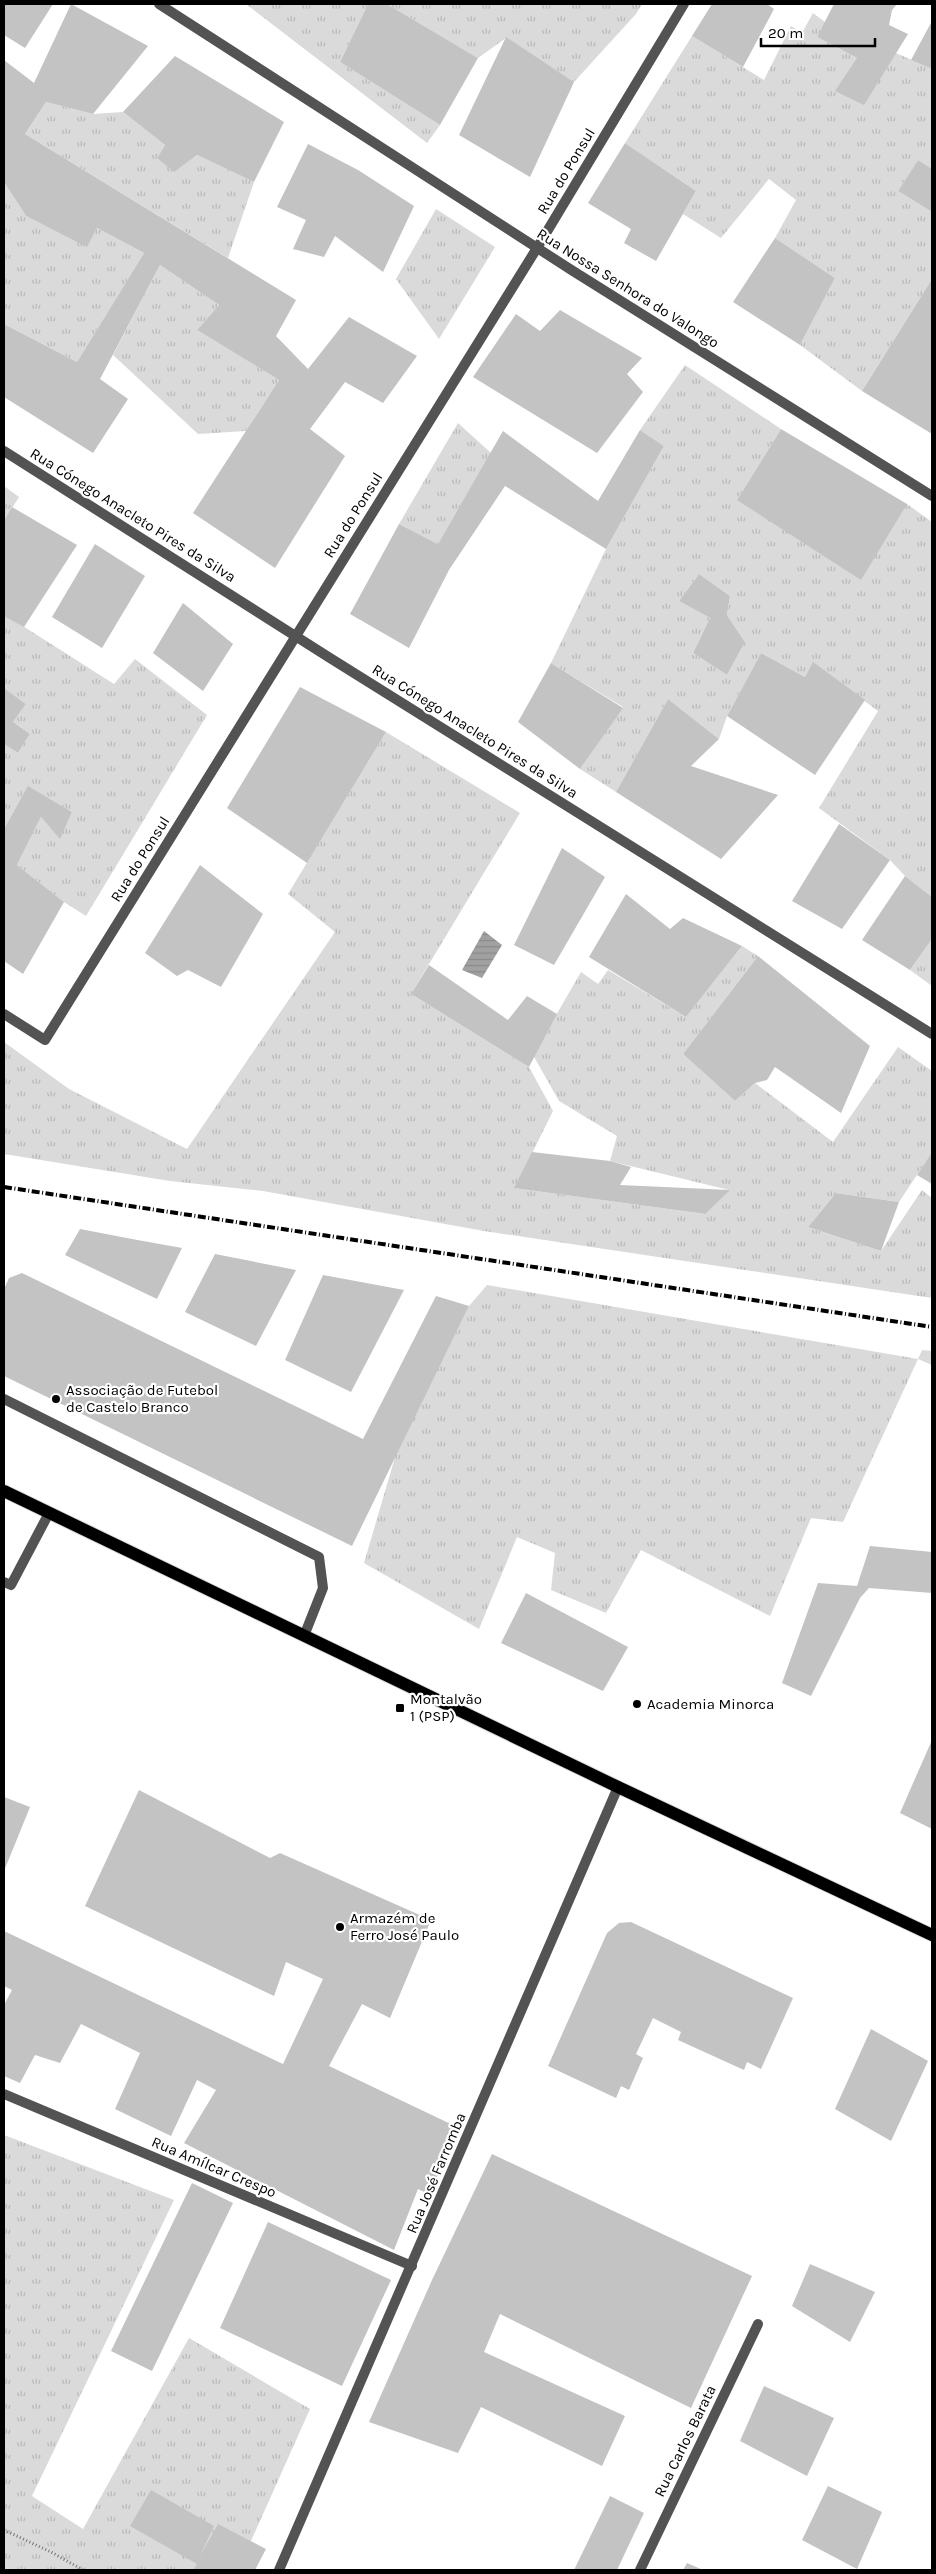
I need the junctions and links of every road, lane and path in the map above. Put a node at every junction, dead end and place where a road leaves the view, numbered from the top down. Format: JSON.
{"nodes":[{"id":1,"x":159,"y":4,"type":"edge"},
{"id":2,"x":684,"y":4,"type":"edge"},
{"id":3,"x":537,"y":248,"type":"junction"},
{"id":4,"x":4,"y":451,"type":"edge"},
{"id":5,"x":932,"y":496,"type":"edge"},
{"id":6,"x":295,"y":636,"type":"junction"},
{"id":7,"x":4,"y":1014,"type":"edge"},
{"id":8,"x":932,"y":1034,"type":"edge"},
{"id":9,"x":4,"y":1399,"type":"edge"},
{"id":10,"x":4,"y":1491,"type":"edge"},
{"id":11,"x":49,"y":1513,"type":"junction"},
{"id":12,"x":4,"y":1582,"type":"edge"},
{"id":13,"x":304,"y":1636,"type":"junction"},
{"id":14,"x":618,"y":1787,"type":"junction"},
{"id":15,"x":932,"y":1935,"type":"edge"},
{"id":16,"x":4,"y":2094,"type":"edge"},
{"id":17,"x":412,"y":2266,"type":"junction"},
{"id":18,"x":758,"y":2324,"type":"dead end"},
{"id":19,"x":4,"y":2530,"type":"edge"},
{"id":20,"x":83,"y":2570,"type":"edge"},
{"id":21,"x":279,"y":2570,"type":"edge"},
{"id":22,"x":640,"y":2570,"type":"edge"}],
"edges":[{"from":1,"to":3,"type":"street","name":"Rua Nossa Senhora do Valongo"},
{"from":2,"to":3,"type":"street","name":"Rua do Ponsul"},
{"from":3,"to":5,"type":"street","name":"Rua Nossa Senhora do Valongo"},
{"from":3,"to":6,"type":"street","name":"Rua do Ponsul"},
{"from":4,"to":6,"type":"street","name":"Rua Cónego Anacleto Pires da Silva"},
{"from":6,"to":7,"type":"street","name":"Rua do Ponsul"},
{"from":6,"to":8,"type":"street","name":"Rua Cónego Anacleto Pires da Silva"},
{"from":9,"to":13,"type":"street"},
{"from":10,"to":11,"type":"main road"},
{"from":11,"to":12,"type":"street"},
{"from":11,"to":13,"type":"main road"},
{"from":13,"to":14,"type":"main road"},
{"from":14,"to":15,"type":"main road"},
{"from":14,"to":17,"type":"street","name":"Rua José Farromba"},
{"from":16,"to":17,"type":"street","name":"Rua Amílcar Crespo"},
{"from":17,"to":21,"type":"street","name":"Rua José Farromba"},
{"from":18,"to":22,"type":"street","name":"Rua Carlos Barata"},
{"from":19,"to":20,"type":"path"}]}
